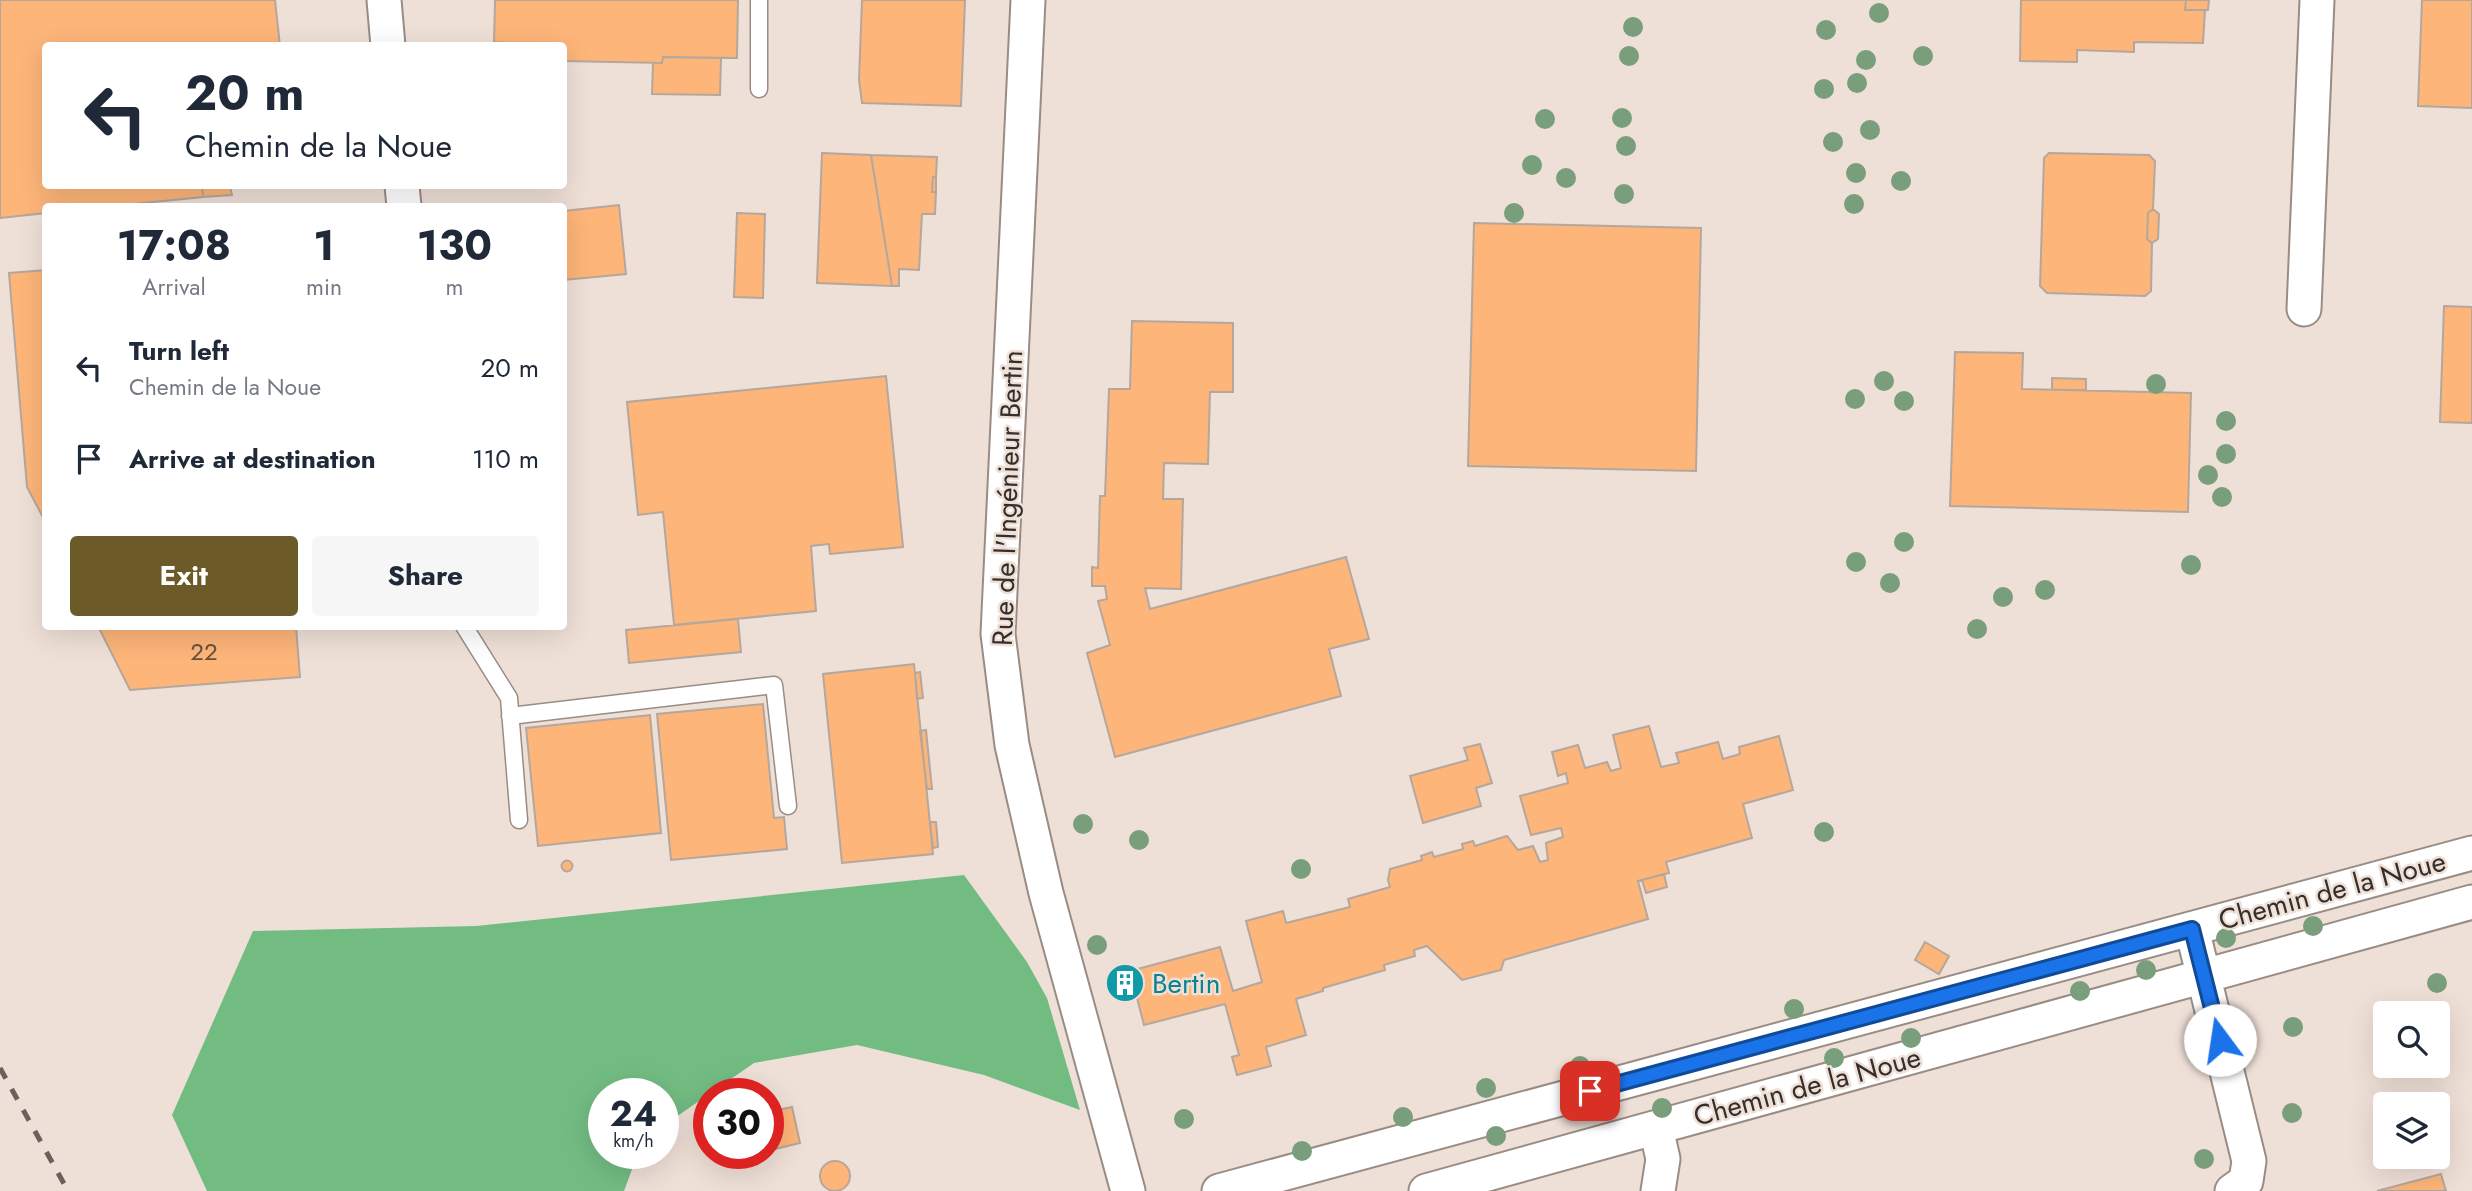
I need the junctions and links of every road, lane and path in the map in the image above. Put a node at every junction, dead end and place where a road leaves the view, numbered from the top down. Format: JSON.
{"nodes":[{"id":1,"x":384,"y":0,"type":"edge"},
{"id":2,"x":759,"y":0,"type":"edge"},
{"id":3,"x":1028,"y":0,"type":"edge"},
{"id":4,"x":2317,"y":0,"type":"edge"},
{"id":5,"x":388,"y":42,"type":"edge"},
{"id":6,"x":759,"y":89,"type":"dead end"},
{"id":7,"x":2304,"y":309,"type":"dead end"},
{"id":8,"x":466,"y":630,"type":"edge"},
{"id":9,"x":510,"y":716,"type":"junction"},
{"id":10,"x":789,"y":806,"type":"dead end"},
{"id":11,"x":519,"y":820,"type":"dead end"},
{"id":12,"x":2472,"y":853,"type":"edge"},
{"id":13,"x":2472,"y":902,"type":"edge"},
{"id":14,"x":2192,"y":929,"type":"junction"},
{"id":15,"x":2204,"y":976,"type":"junction"},
{"id":16,"x":1656,"y":1128,"type":"junction"},
{"id":17,"x":2244,"y":1188,"type":"edge"},
{"id":18,"x":1128,"y":1191,"type":"edge"},
{"id":19,"x":1219,"y":1191,"type":"edge"},
{"id":20,"x":1426,"y":1191,"type":"edge"},
{"id":21,"x":1658,"y":1191,"type":"edge"}],
"edges":[{"from":1,"to":5,"type":"street"},
{"from":2,"to":6,"type":"lane"},
{"from":3,"to":18,"type":"street","name":"Rue de l'Ingénieur Bertin"},
{"from":4,"to":7,"type":"street"},
{"from":8,"to":9,"type":"lane"},
{"from":9,"to":10,"type":"lane"},
{"from":9,"to":11,"type":"lane"},
{"from":12,"to":14,"type":"street","name":"Chemin de la Noue"},
{"from":13,"to":15,"type":"street","name":"Chemin de la Noue"},
{"from":14,"to":15,"type":"street"},
{"from":14,"to":19,"type":"street","name":"Chemin de la Noue"},
{"from":15,"to":16,"type":"street","name":"Chemin de la Noue"},
{"from":15,"to":17,"type":"street"},
{"from":16,"to":20,"type":"street","name":"Chemin de la Noue"},
{"from":16,"to":21,"type":"street"}]}
